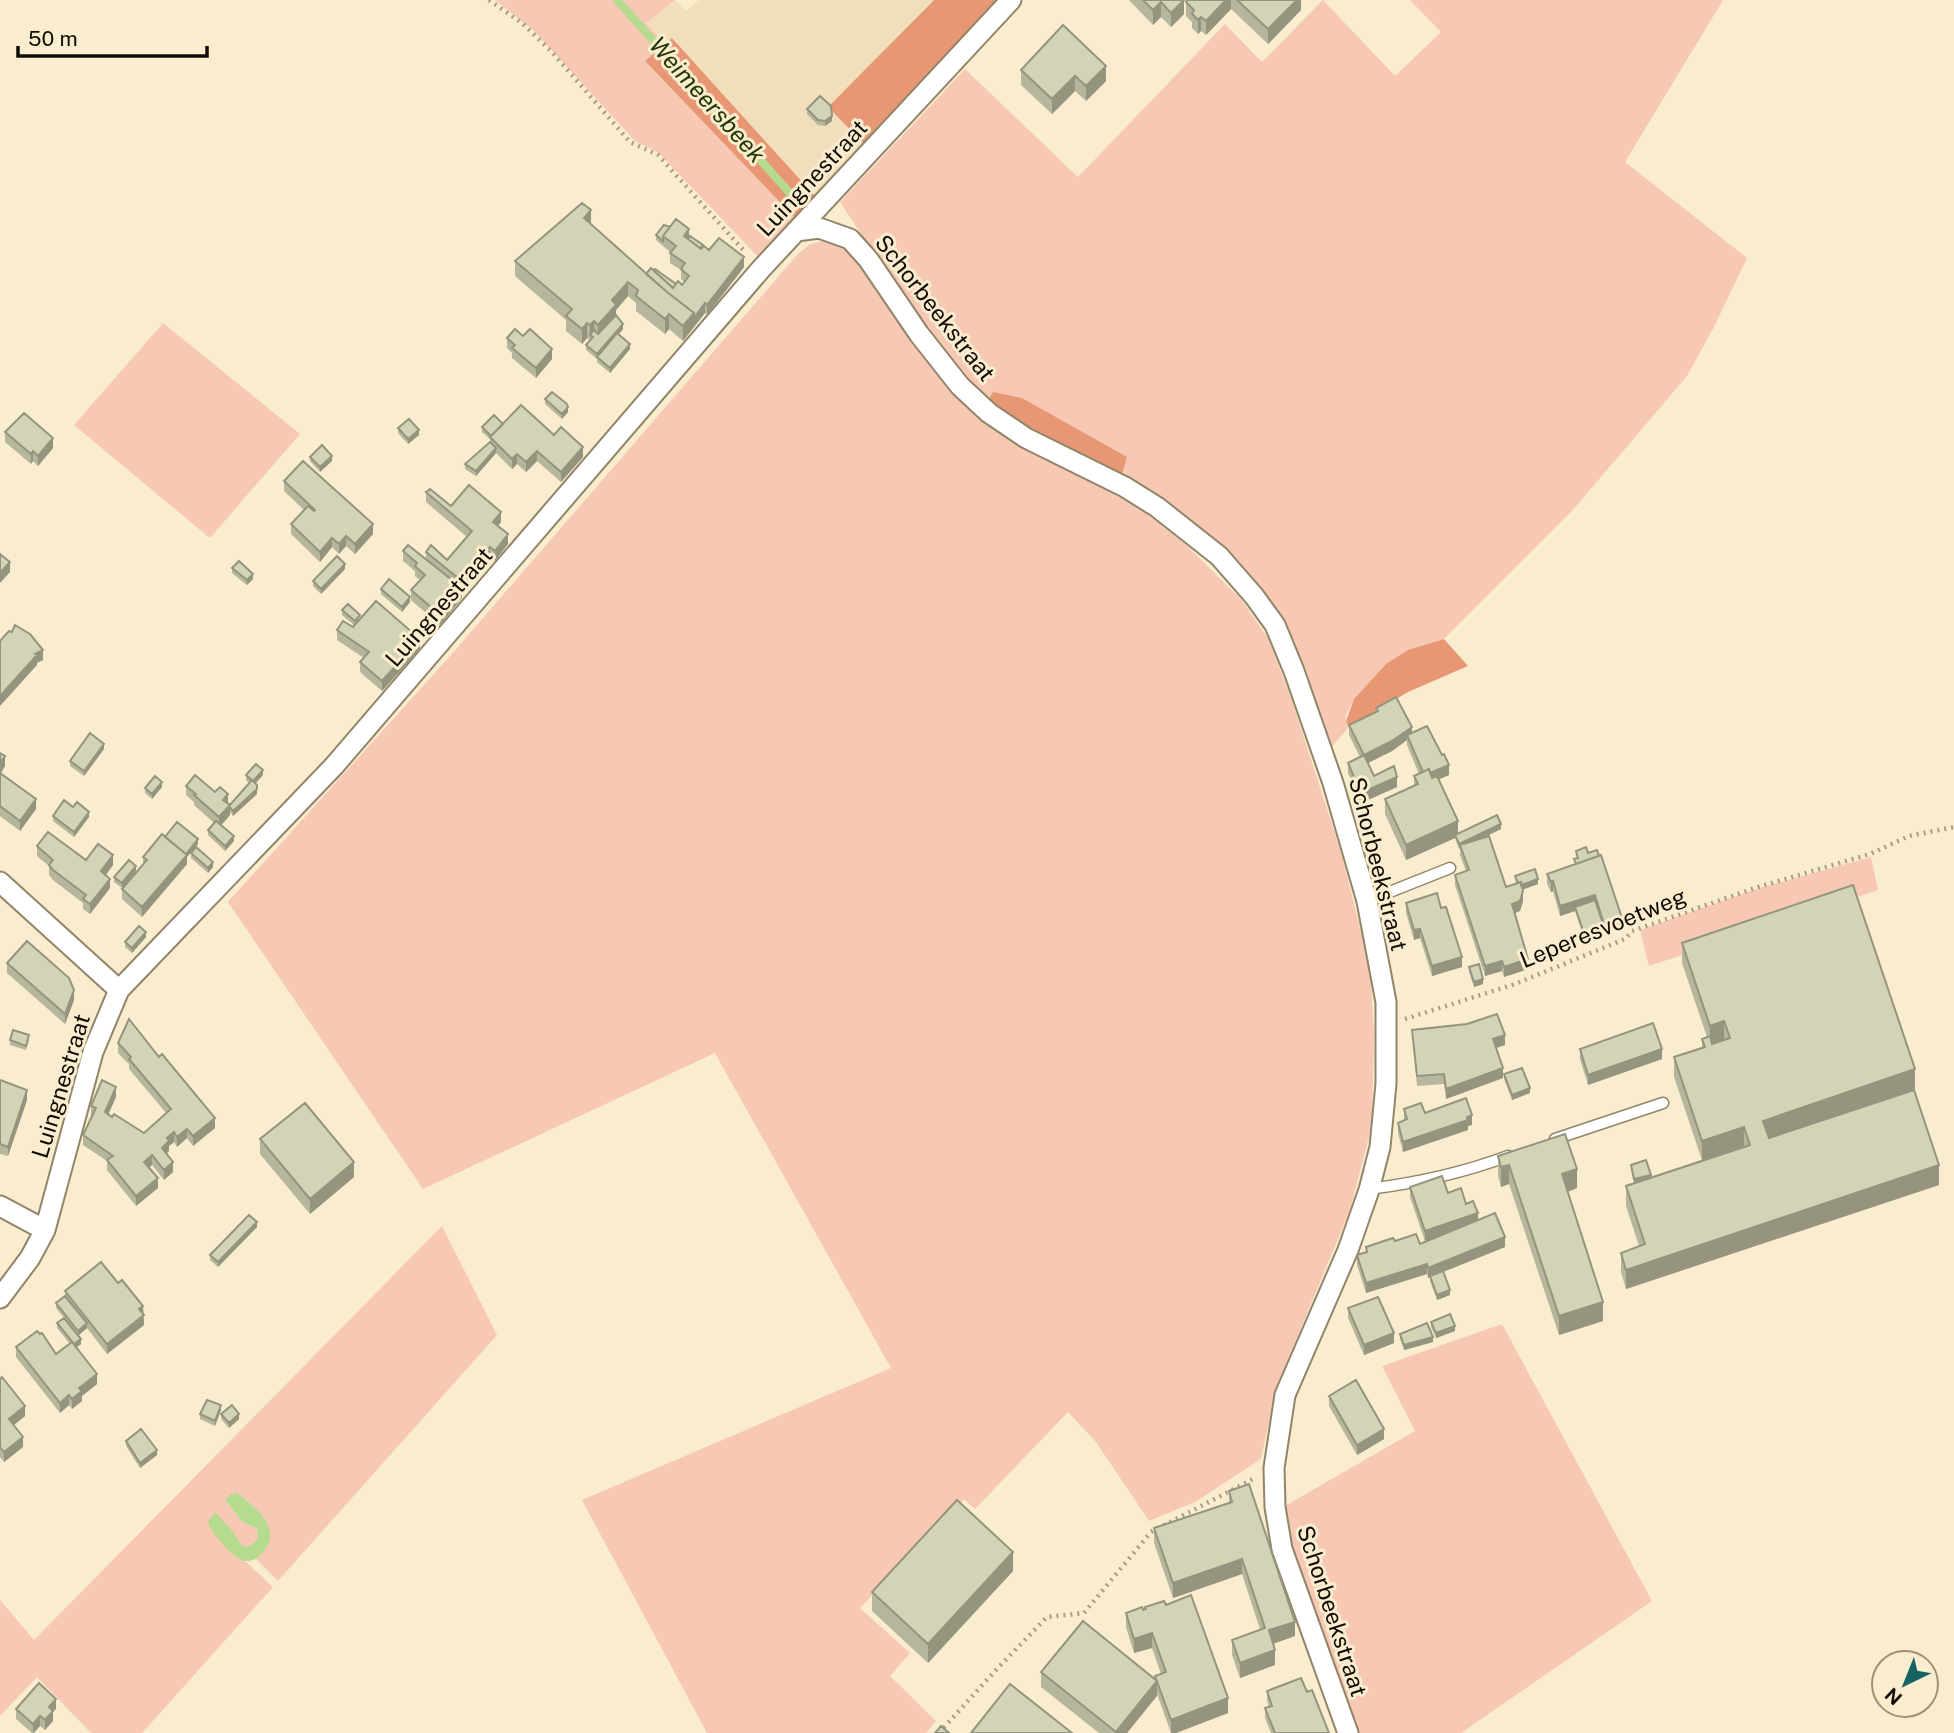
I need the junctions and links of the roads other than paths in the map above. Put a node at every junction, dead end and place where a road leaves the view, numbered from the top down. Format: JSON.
{"nodes":[{"id":1,"x":1012,"y":0,"type":"edge"},
{"id":2,"x":796,"y":231,"type":"junction"},
{"id":3,"x":1450,"y":868,"type":"dead end"},
{"id":4,"x":0,"y":882,"type":"edge"},
{"id":5,"x":1367,"y":901,"type":"junction"},
{"id":6,"x":119,"y":990,"type":"junction"},
{"id":7,"x":1663,"y":1103,"type":"dead end"},
{"id":8,"x":1549,"y":1141,"type":"edge"},
{"id":9,"x":1515,"y":1154,"type":"edge"},
{"id":10,"x":1369,"y":1189,"type":"junction"},
{"id":11,"x":0,"y":1206,"type":"edge"},
{"id":12,"x":45,"y":1230,"type":"junction"},
{"id":13,"x":0,"y":1298,"type":"edge"},
{"id":14,"x":1348,"y":1733,"type":"edge"}],
"edges":[{"from":1,"to":2,"type":"street","name":"Luingnestraat"},
{"from":2,"to":5,"type":"street","name":"Schorbeekstraat"},
{"from":2,"to":6,"type":"street","name":"Luingnestraat"},
{"from":3,"to":5,"type":"lane"},
{"from":4,"to":6,"type":"street"},
{"from":5,"to":10,"type":"street","name":"Schorbeekstraat"},
{"from":6,"to":12,"type":"street","name":"Luingnestraat"},
{"from":7,"to":8,"type":"lane"},
{"from":9,"to":10,"type":"lane"},
{"from":10,"to":14,"type":"street","name":"Schorbeekstraat"},
{"from":11,"to":12,"type":"street"},
{"from":12,"to":13,"type":"street","name":"Luingnestraat"}]}
